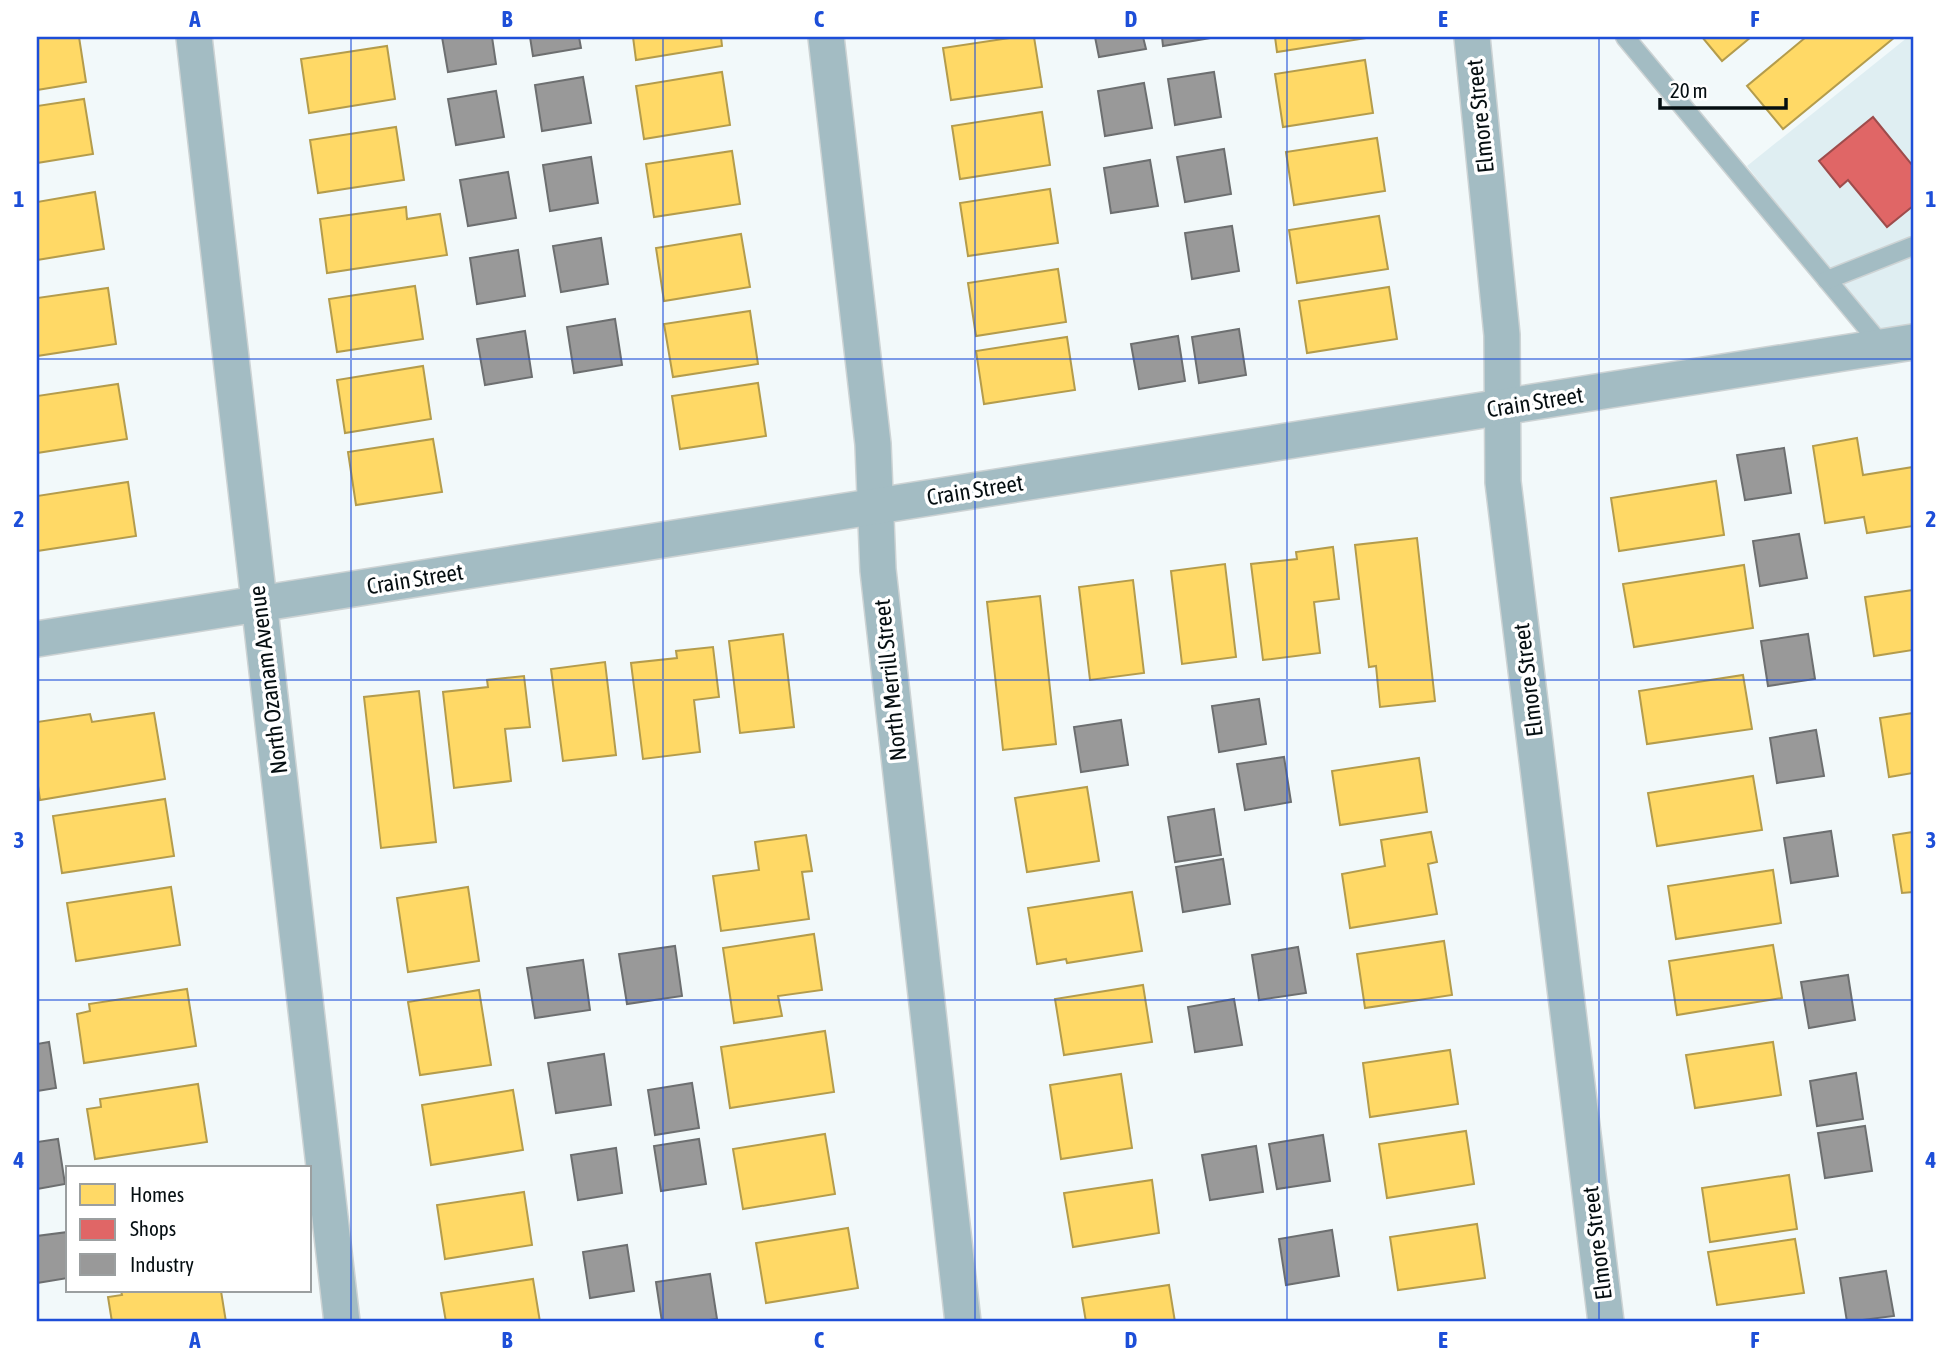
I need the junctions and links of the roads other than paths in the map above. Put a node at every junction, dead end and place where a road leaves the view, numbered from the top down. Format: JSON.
{"nodes":[{"id":1,"x":194,"y":37,"type":"edge"},
{"id":2,"x":826,"y":37,"type":"edge"},
{"id":3,"x":1472,"y":37,"type":"edge"},
{"id":4,"x":1625,"y":37,"type":"edge"},
{"id":5,"x":1913,"y":246,"type":"edge"},
{"id":6,"x":1827,"y":280,"type":"junction"},
{"id":7,"x":1898,"y":345,"type":"edge"},
{"id":8,"x":1504,"y":407,"type":"junction"},
{"id":9,"x":876,"y":506,"type":"junction"},
{"id":10,"x":260,"y":604,"type":"junction"},
{"id":11,"x":37,"y":639,"type":"edge"},
{"id":12,"x":342,"y":1322,"type":"edge"},
{"id":13,"x":962,"y":1322,"type":"edge"},
{"id":14,"x":1606,"y":1322,"type":"edge"}],
"edges":[{"from":1,"to":10,"type":"street","name":"North Ozanam Avenue"},
{"from":2,"to":9,"type":"street","name":"North Merrill Street"},
{"from":3,"to":8,"type":"street","name":"Elmore Street"},
{"from":4,"to":6,"type":"lane"},
{"from":5,"to":6,"type":"lane"},
{"from":6,"to":7,"type":"lane"},
{"from":7,"to":8,"type":"street","name":"Crain Street"},
{"from":8,"to":9,"type":"street","name":"Crain Street"},
{"from":8,"to":14,"type":"street","name":"Elmore Street"},
{"from":9,"to":10,"type":"street","name":"Crain Street"},
{"from":9,"to":13,"type":"street","name":"North Merrill Street"},
{"from":10,"to":11,"type":"street","name":"Crain Street"},
{"from":10,"to":12,"type":"street","name":"North Ozanam Avenue"}]}
